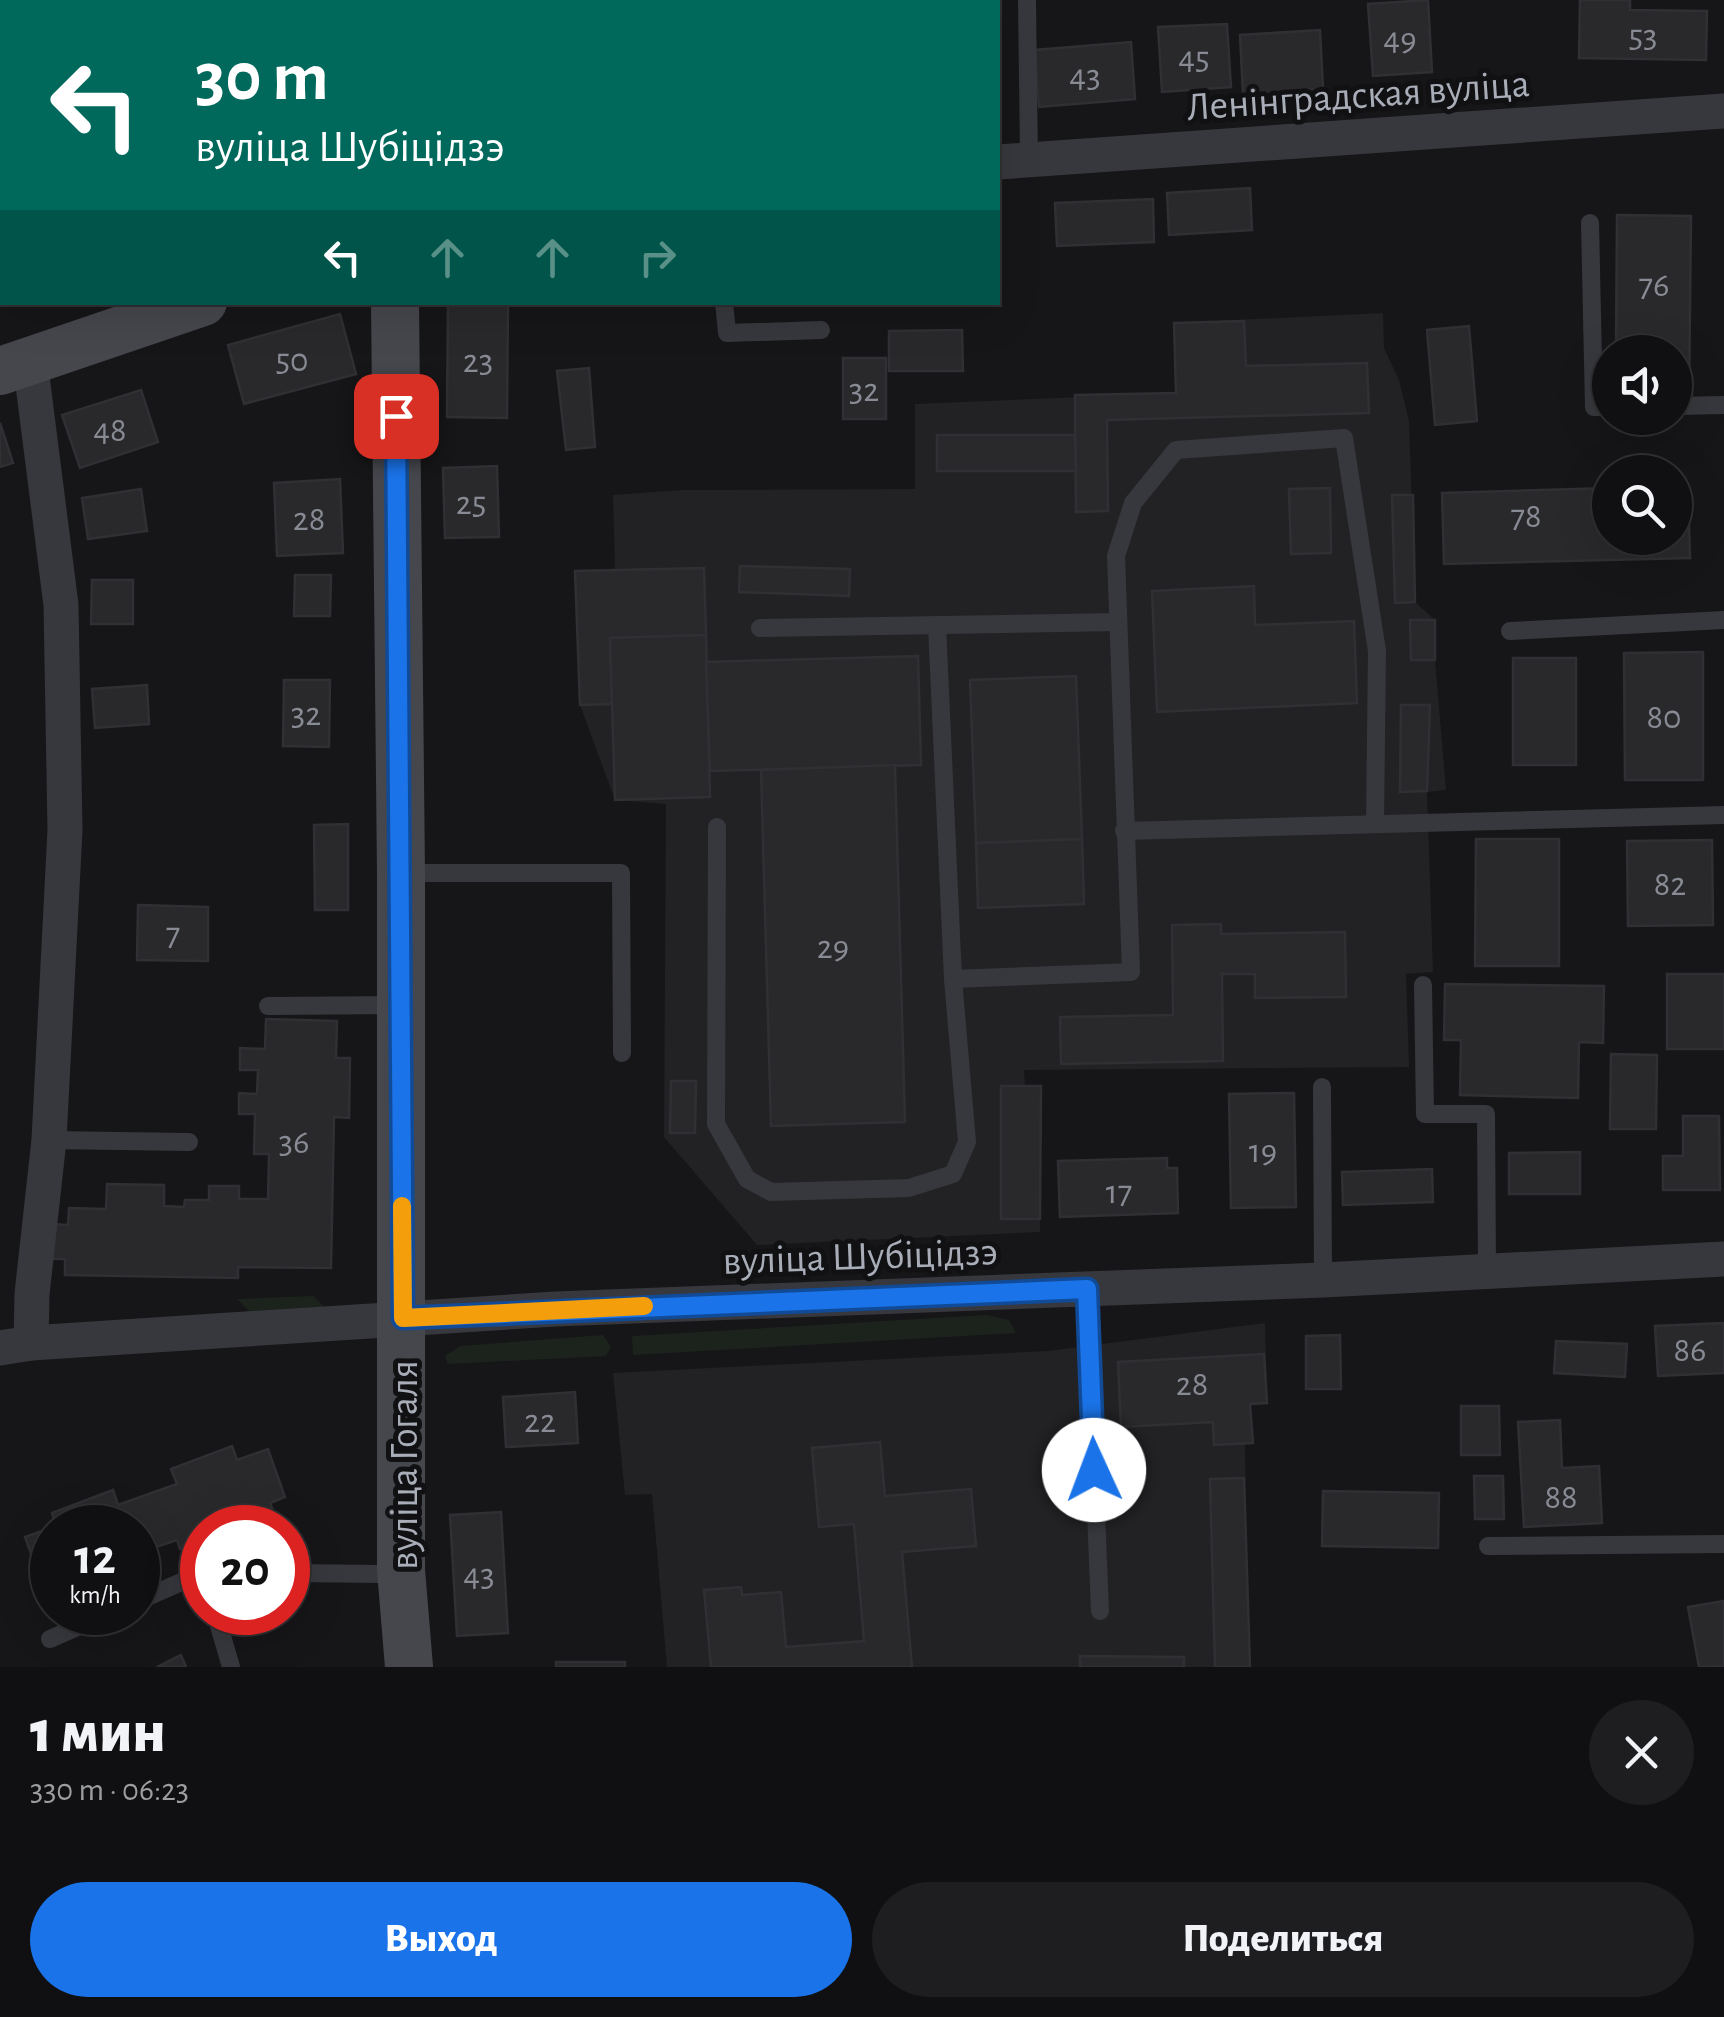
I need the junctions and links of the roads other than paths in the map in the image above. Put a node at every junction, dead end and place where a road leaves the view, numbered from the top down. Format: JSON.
{"nodes":[{"id":1,"x":1027,"y":0,"type":"edge"},
{"id":2,"x":1724,"y":111,"type":"edge"},
{"id":3,"x":1013,"y":161,"type":"edge"},
{"id":4,"x":1590,"y":224,"type":"dead end"},
{"id":5,"x":193,"y":305,"type":"edge"},
{"id":6,"x":394,"y":305,"type":"edge"},
{"id":7,"x":724,"y":305,"type":"edge"},
{"id":8,"x":821,"y":330,"type":"dead end"},
{"id":9,"x":1592,"y":335,"type":"edge"},
{"id":10,"x":15,"y":366,"type":"edge"},
{"id":11,"x":1724,"y":405,"type":"edge"},
{"id":12,"x":1692,"y":406,"type":"edge"},
{"id":13,"x":1724,"y":620,"type":"edge"},
{"id":14,"x":1118,"y":622,"type":"junction"},
{"id":15,"x":937,"y":625,"type":"junction"},
{"id":16,"x":760,"y":628,"type":"dead end"},
{"id":17,"x":1510,"y":631,"type":"dead end"},
{"id":18,"x":1724,"y":815,"type":"edge"},
{"id":19,"x":1374,"y":824,"type":"junction"},
{"id":20,"x":717,"y":827,"type":"dead end"},
{"id":21,"x":1124,"y":831,"type":"junction"},
{"id":22,"x":401,"y":873,"type":"junction"},
{"id":23,"x":952,"y":980,"type":"junction"},
{"id":24,"x":1423,"y":985,"type":"dead end"},
{"id":25,"x":402,"y":1005,"type":"junction"},
{"id":26,"x":268,"y":1006,"type":"dead end"},
{"id":27,"x":622,"y":1053,"type":"dead end"},
{"id":28,"x":1322,"y":1087,"type":"dead end"},
{"id":29,"x":50,"y":1140,"type":"junction"},
{"id":30,"x":188,"y":1142,"type":"dead end"},
{"id":31,"x":1724,"y":1259,"type":"edge"},
{"id":32,"x":1487,"y":1270,"type":"junction"},
{"id":33,"x":1323,"y":1280,"type":"junction"},
{"id":34,"x":1087,"y":1289,"type":"junction"},
{"id":35,"x":403,"y":1318,"type":"junction"},
{"id":36,"x":16,"y":1345,"type":"edge"},
{"id":37,"x":1724,"y":1544,"type":"edge"},
{"id":38,"x":1488,"y":1546,"type":"dead end"},
{"id":39,"x":401,"y":1570,"type":"junction"},
{"id":40,"x":310,"y":1574,"type":"edge"},
{"id":41,"x":1100,"y":1611,"type":"dead end"},
{"id":42,"x":59,"y":1635,"type":"edge"},
{"id":43,"x":222,"y":1635,"type":"edge"},
{"id":44,"x":50,"y":1639,"type":"dead end"},
{"id":45,"x":231,"y":1667,"type":"edge"},
{"id":46,"x":410,"y":1667,"type":"edge"}],
"edges":[{"from":1,"to":3,"type":"lane"},
{"from":2,"to":3,"type":"street","name":"Ленінградская вуліца"},
{"from":4,"to":9,"type":"lane"},
{"from":5,"to":10,"type":"street"},
{"from":6,"to":22,"type":"street","name":"вуліца Гогаля"},
{"from":7,"to":8,"type":"lane"},
{"from":10,"to":29,"type":"street"},
{"from":11,"to":12,"type":"lane"},
{"from":13,"to":17,"type":"lane"},
{"from":14,"to":15,"type":"lane"},
{"from":14,"to":19,"type":"lane"},
{"from":14,"to":21,"type":"lane"},
{"from":15,"to":16,"type":"lane"},
{"from":15,"to":23,"type":"lane"},
{"from":18,"to":19,"type":"lane"},
{"from":19,"to":21,"type":"lane"},
{"from":20,"to":23,"type":"lane"},
{"from":21,"to":23,"type":"lane"},
{"from":22,"to":25,"type":"street","name":"вуліца Гогаля"},
{"from":22,"to":27,"type":"lane"},
{"from":24,"to":32,"type":"lane"},
{"from":25,"to":26,"type":"lane"},
{"from":25,"to":35,"type":"street","name":"вуліца Гогаля"},
{"from":28,"to":33,"type":"lane"},
{"from":29,"to":30,"type":"lane"},
{"from":29,"to":36,"type":"street"},
{"from":31,"to":32,"type":"street","name":"вуліца Шубіцідзэ"},
{"from":32,"to":33,"type":"street","name":"вуліца Шубіцідзэ"},
{"from":33,"to":34,"type":"street","name":"вуліца Шубіцідзэ"},
{"from":34,"to":35,"type":"street","name":"вуліца Шубіцідзэ"},
{"from":34,"to":41,"type":"lane"},
{"from":35,"to":36,"type":"street","name":"вуліца Шубіцідзэ"},
{"from":35,"to":39,"type":"street","name":"вуліца Гогаля"},
{"from":37,"to":38,"type":"lane"},
{"from":39,"to":40,"type":"lane"},
{"from":39,"to":46,"type":"street","name":"вуліца Гогаля"},
{"from":42,"to":44,"type":"lane"},
{"from":43,"to":45,"type":"lane"}]}
